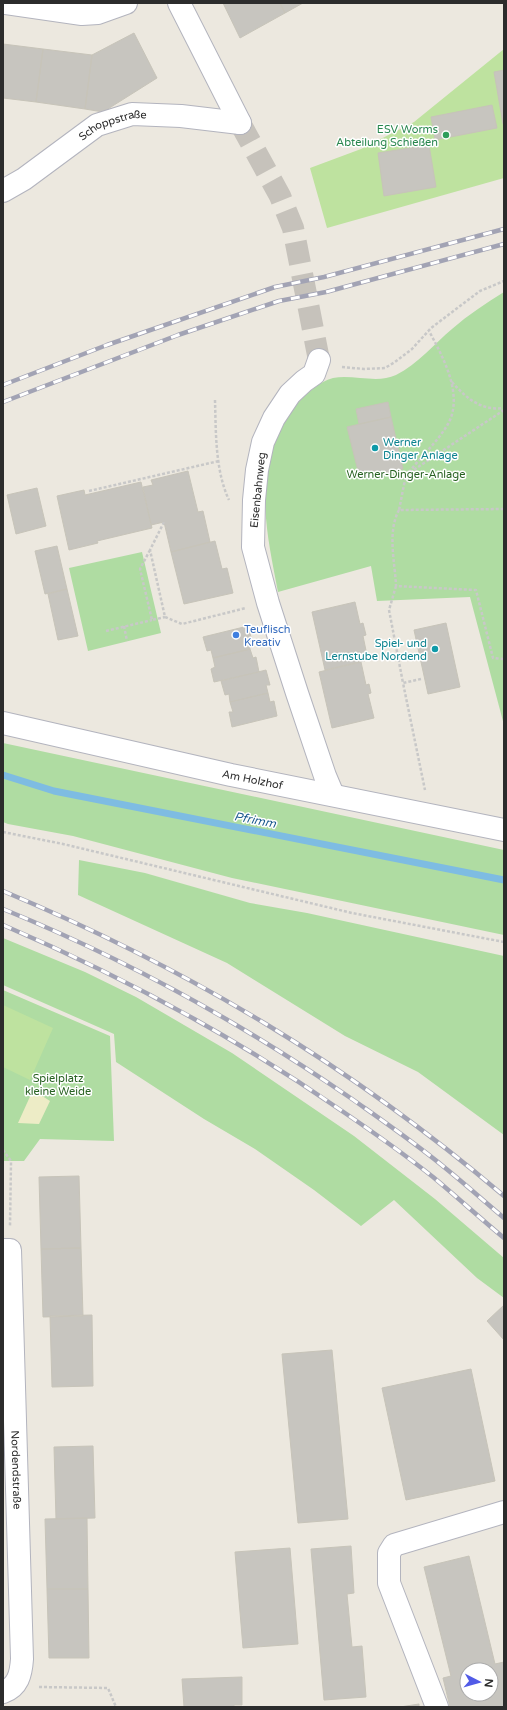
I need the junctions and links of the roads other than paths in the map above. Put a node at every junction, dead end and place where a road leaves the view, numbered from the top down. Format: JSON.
{"nodes":[{"id":1,"x":6,"y":3,"type":"edge"},
{"id":2,"x":126,"y":3,"type":"edge"},
{"id":3,"x":179,"y":3,"type":"edge"},
{"id":4,"x":3,"y":191,"type":"edge"},
{"id":5,"x":319,"y":360,"type":"tunnel mouth"},
{"id":6,"x":3,"y":723,"type":"edge"},
{"id":7,"x":333,"y":795,"type":"junction"},
{"id":8,"x":504,"y":830,"type":"edge"},
{"id":9,"x":6,"y":1250,"type":"edge"},
{"id":10,"x":9,"y":1429,"type":"edge"},
{"id":11,"x":504,"y":1512,"type":"edge"},
{"id":12,"x":8,"y":1690,"type":"edge"},
{"id":13,"x":437,"y":1707,"type":"edge"}],
"edges":[{"from":1,"to":2,"type":"street"},
{"from":3,"to":4,"type":"street","name":"Schoppstraße"},
{"from":5,"to":7,"type":"street","name":"Eisenbahnweg"},
{"from":6,"to":7,"type":"street","name":"Am Holzhof"},
{"from":7,"to":8,"type":"street","name":"Am Holzhof"},
{"from":9,"to":10,"type":"street","name":"Nordendstraße"},
{"from":10,"to":12,"type":"street","name":"Nordendstraße"},
{"from":11,"to":13,"type":"street"}]}
